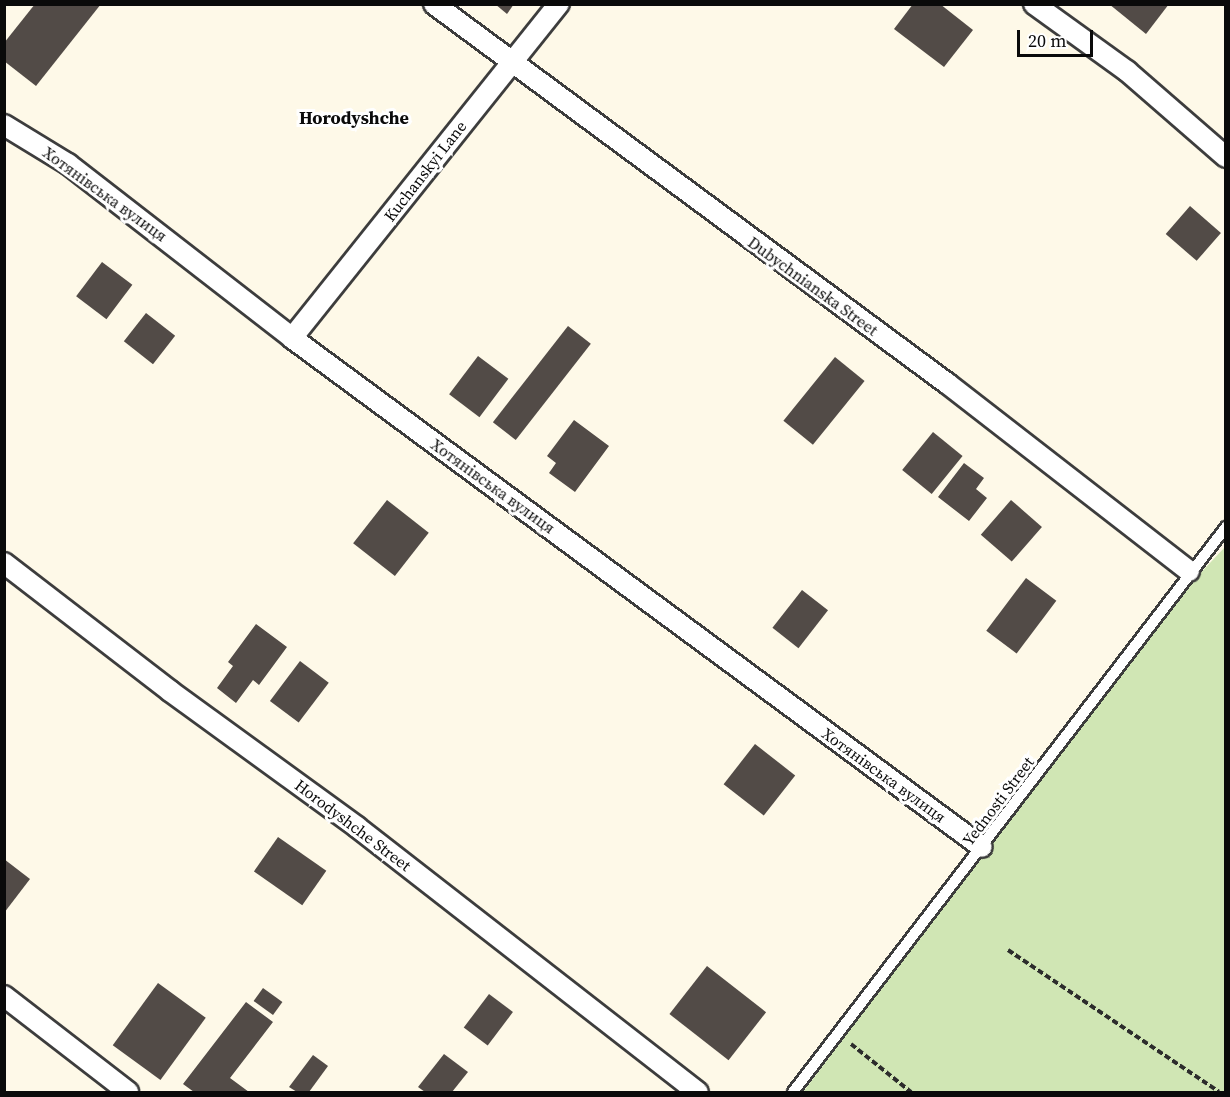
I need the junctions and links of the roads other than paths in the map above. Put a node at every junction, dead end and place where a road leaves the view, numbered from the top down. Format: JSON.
{"nodes":[{"id":1,"x":434,"y":4,"type":"edge"},
{"id":2,"x":559,"y":4,"type":"edge"},
{"id":3,"x":1034,"y":4,"type":"edge"},
{"id":4,"x":510,"y":64,"type":"junction"},
{"id":5,"x":4,"y":124,"type":"edge"},
{"id":6,"x":1226,"y":157,"type":"edge"},
{"id":7,"x":292,"y":338,"type":"junction"},
{"id":8,"x":1226,"y":527,"type":"edge"},
{"id":9,"x":4,"y":563,"type":"edge"},
{"id":10,"x":1189,"y":571,"type":"junction"},
{"id":11,"x":982,"y":847,"type":"junction"},
{"id":12,"x":4,"y":996,"type":"edge"},
{"id":13,"x":128,"y":1092,"type":"edge"},
{"id":14,"x":698,"y":1092,"type":"edge"},
{"id":15,"x":793,"y":1092,"type":"edge"}],
"edges":[{"from":1,"to":4,"type":"street","name":"Dubychnianska Street"},
{"from":2,"to":4,"type":"street","name":"Kuchanskyi Lane"},
{"from":3,"to":6,"type":"street"},
{"from":4,"to":7,"type":"street","name":"Kuchanskyi Lane"},
{"from":4,"to":10,"type":"street","name":"Dubychnianska Street"},
{"from":5,"to":7,"type":"street","name":"Хотянівська вулиця"},
{"from":7,"to":11,"type":"street","name":"Хотянівська вулиця"},
{"from":8,"to":10,"type":"lane","name":"Yednosti Street"},
{"from":9,"to":14,"type":"street","name":"Horodyshche Street"},
{"from":10,"to":11,"type":"lane","name":"Yednosti Street"},
{"from":11,"to":15,"type":"lane","name":"Yednosti Street"},
{"from":12,"to":13,"type":"street"}]}
